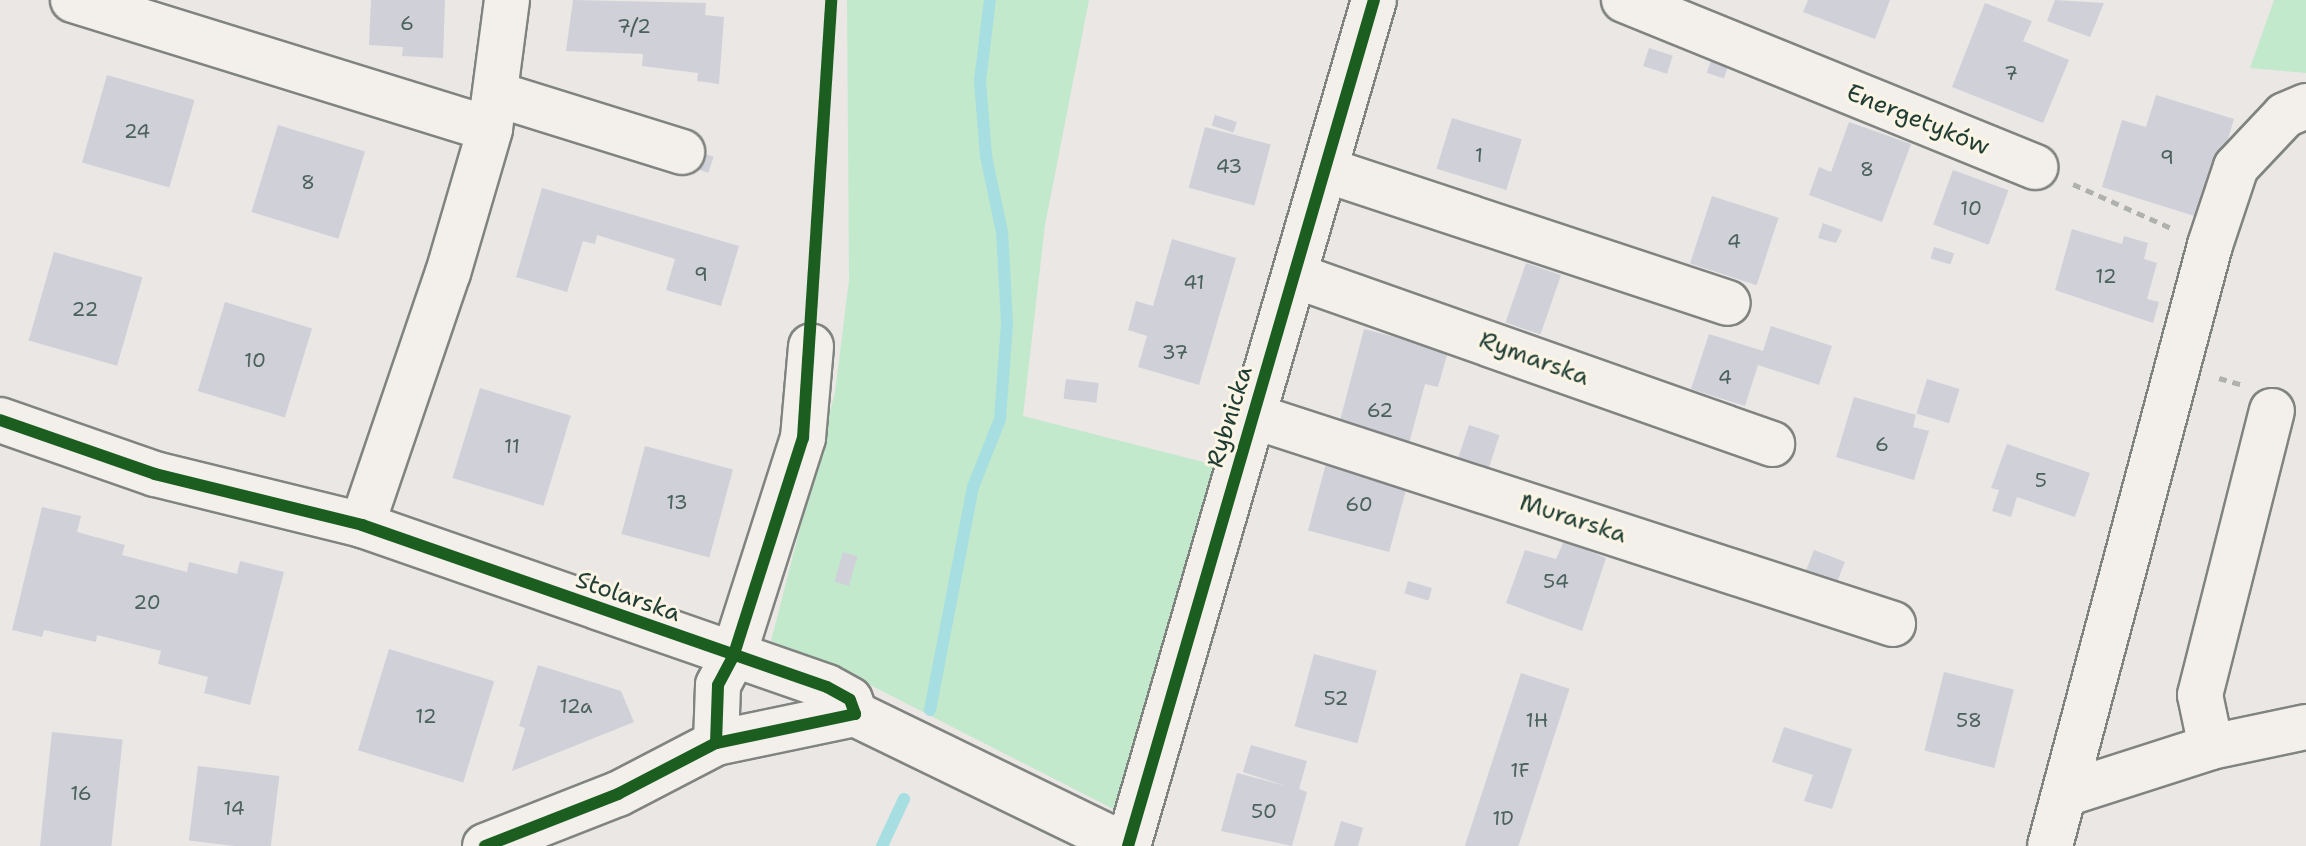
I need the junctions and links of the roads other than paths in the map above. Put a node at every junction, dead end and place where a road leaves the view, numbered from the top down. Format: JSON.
{"nodes":[{"id":1,"x":73,"y":0,"type":"edge"},
{"id":2,"x":507,"y":0,"type":"edge"},
{"id":3,"x":1374,"y":0,"type":"edge"},
{"id":4,"x":1624,"y":0,"type":"edge"},
{"id":5,"x":2306,"y":106,"type":"edge"},
{"id":6,"x":493,"y":112,"type":"junction"},
{"id":7,"x":682,"y":152,"type":"dead end"},
{"id":8,"x":2035,"y":167,"type":"road end"},
{"id":9,"x":1326,"y":170,"type":"junction"},
{"id":10,"x":1296,"y":276,"type":"junction"},
{"id":11,"x":1728,"y":303,"type":"dead end"},
{"id":12,"x":811,"y":346,"type":"dead end"},
{"id":13,"x":2272,"y":411,"type":"dead end"},
{"id":14,"x":1253,"y":416,"type":"junction"},
{"id":15,"x":0,"y":420,"type":"edge"},
{"id":16,"x":1772,"y":444,"type":"dead end"},
{"id":17,"x":362,"y":525,"type":"junction"},
{"id":18,"x":1893,"y":624,"type":"dead end"},
{"id":19,"x":733,"y":657,"type":"junction"},
{"id":20,"x":855,"y":714,"type":"junction"},
{"id":21,"x":2306,"y":727,"type":"edge"},
{"id":22,"x":716,"y":743,"type":"junction"},
{"id":23,"x":2211,"y":747,"type":"junction"},
{"id":24,"x":2065,"y":794,"type":"junction"},
{"id":25,"x":485,"y":846,"type":"edge"},
{"id":26,"x":1127,"y":846,"type":"edge"},
{"id":27,"x":2050,"y":846,"type":"edge"}],
"edges":[{"from":1,"to":6,"type":"street"},
{"from":2,"to":6,"type":"street"},
{"from":3,"to":9,"type":"street","name":"Rybnicka"},
{"from":4,"to":8,"type":"street","name":"Energetyków"},
{"from":5,"to":24,"type":"street"},
{"from":6,"to":7,"type":"street"},
{"from":6,"to":17,"type":"street"},
{"from":9,"to":10,"type":"street","name":"Rybnicka"},
{"from":9,"to":11,"type":"street"},
{"from":10,"to":14,"type":"street","name":"Rybnicka"},
{"from":10,"to":16,"type":"street","name":"Rymarska"},
{"from":12,"to":19,"type":"street"},
{"from":13,"to":23,"type":"street"},
{"from":14,"to":18,"type":"street","name":"Murarska"},
{"from":14,"to":26,"type":"street","name":"Rybnicka"},
{"from":15,"to":17,"type":"street","name":"Stolarska"},
{"from":17,"to":19,"type":"street","name":"Stolarska"},
{"from":19,"to":20,"type":"street","name":"Stolarska"},
{"from":19,"to":22,"type":"street"},
{"from":20,"to":22,"type":"street"},
{"from":20,"to":26,"type":"street","name":"Stolarska"},
{"from":21,"to":23,"type":"street"},
{"from":22,"to":25,"type":"street"},
{"from":23,"to":24,"type":"street"},
{"from":24,"to":27,"type":"street"}]}
